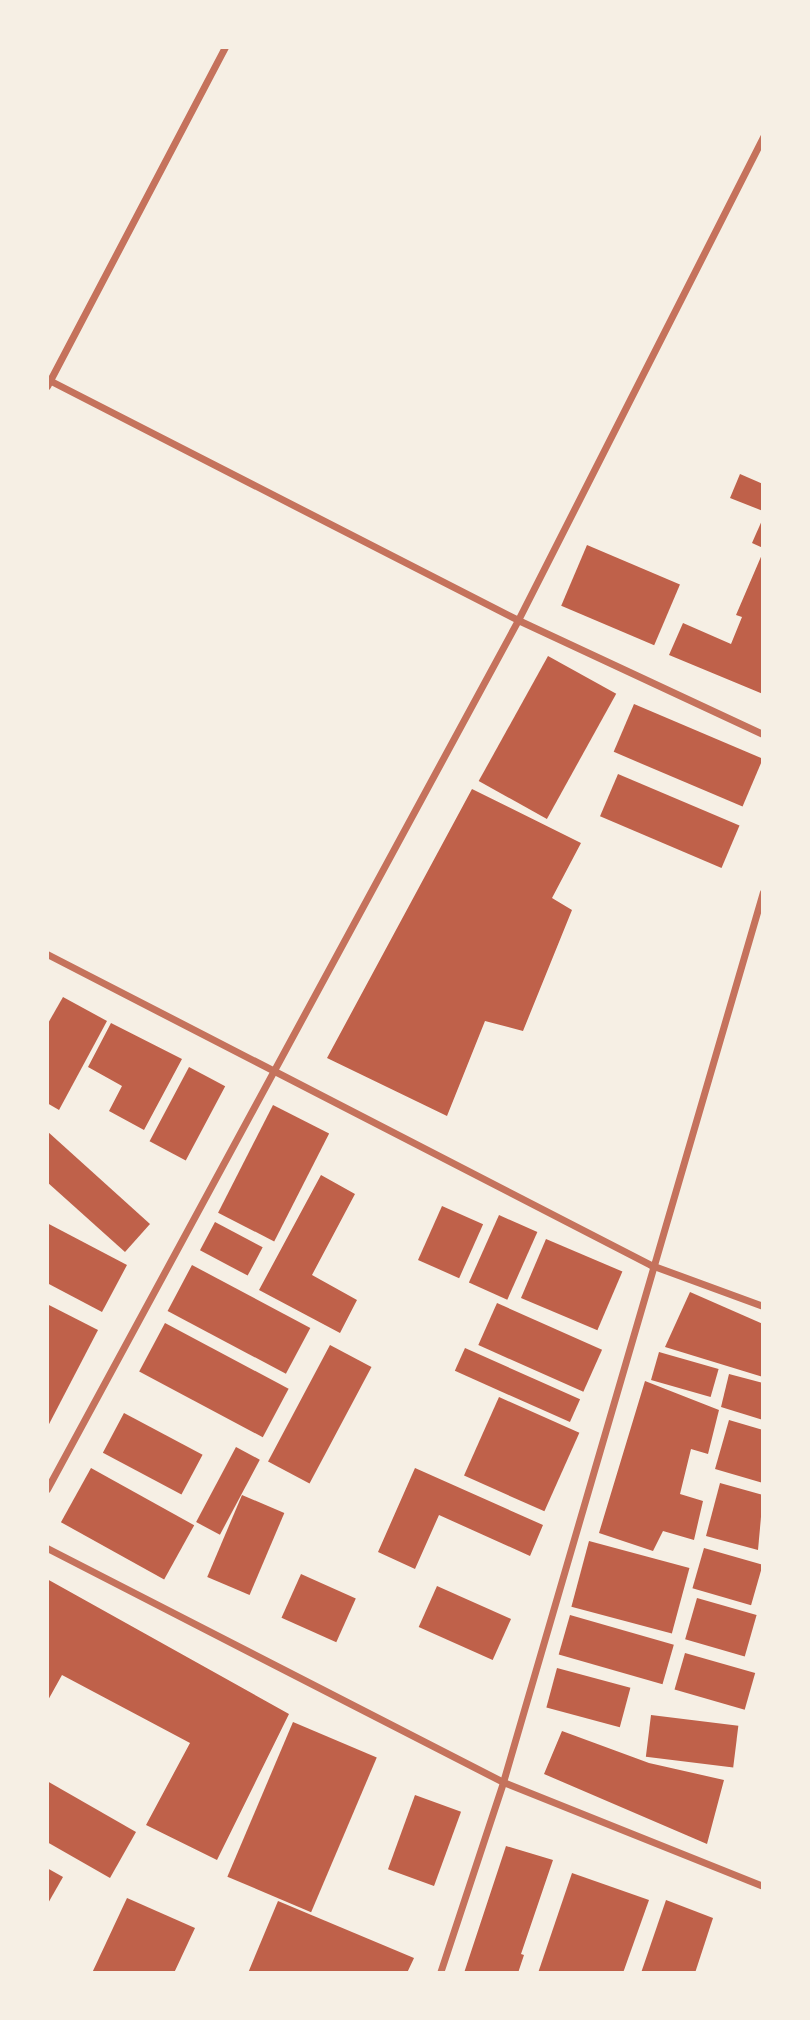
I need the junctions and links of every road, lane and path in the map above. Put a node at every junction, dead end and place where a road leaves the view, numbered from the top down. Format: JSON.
{"nodes":[{"id":1,"x":225,"y":47,"type":"edge"},
{"id":2,"x":763,"y":137,"type":"edge"},
{"id":3,"x":48,"y":382,"type":"edge"},
{"id":4,"x":518,"y":620,"type":"junction"},
{"id":5,"x":763,"y":734,"type":"edge"},
{"id":6,"x":763,"y":891,"type":"edge"},
{"id":7,"x":47,"y":954,"type":"edge"},
{"id":8,"x":273,"y":1072,"type":"junction"},
{"id":9,"x":651,"y":1265,"type":"junction"},
{"id":10,"x":763,"y":1306,"type":"edge"},
{"id":11,"x":47,"y":1489,"type":"edge"},
{"id":12,"x":47,"y":1548,"type":"edge"},
{"id":13,"x":503,"y":1782,"type":"junction"},
{"id":14,"x":763,"y":1886,"type":"edge"},
{"id":15,"x":440,"y":1973,"type":"edge"}],
"edges":[{"from":1,"to":3,"type":"street"},
{"from":2,"to":4,"type":"street"},
{"from":3,"to":4,"type":"street"},
{"from":4,"to":5,"type":"street"},
{"from":4,"to":8,"type":"street"},
{"from":6,"to":9,"type":"street"},
{"from":7,"to":8,"type":"street"},
{"from":8,"to":9,"type":"street"},
{"from":8,"to":11,"type":"street"},
{"from":9,"to":10,"type":"street"},
{"from":9,"to":13,"type":"street"},
{"from":12,"to":13,"type":"street"},
{"from":13,"to":14,"type":"street"},
{"from":13,"to":15,"type":"street"}]}
